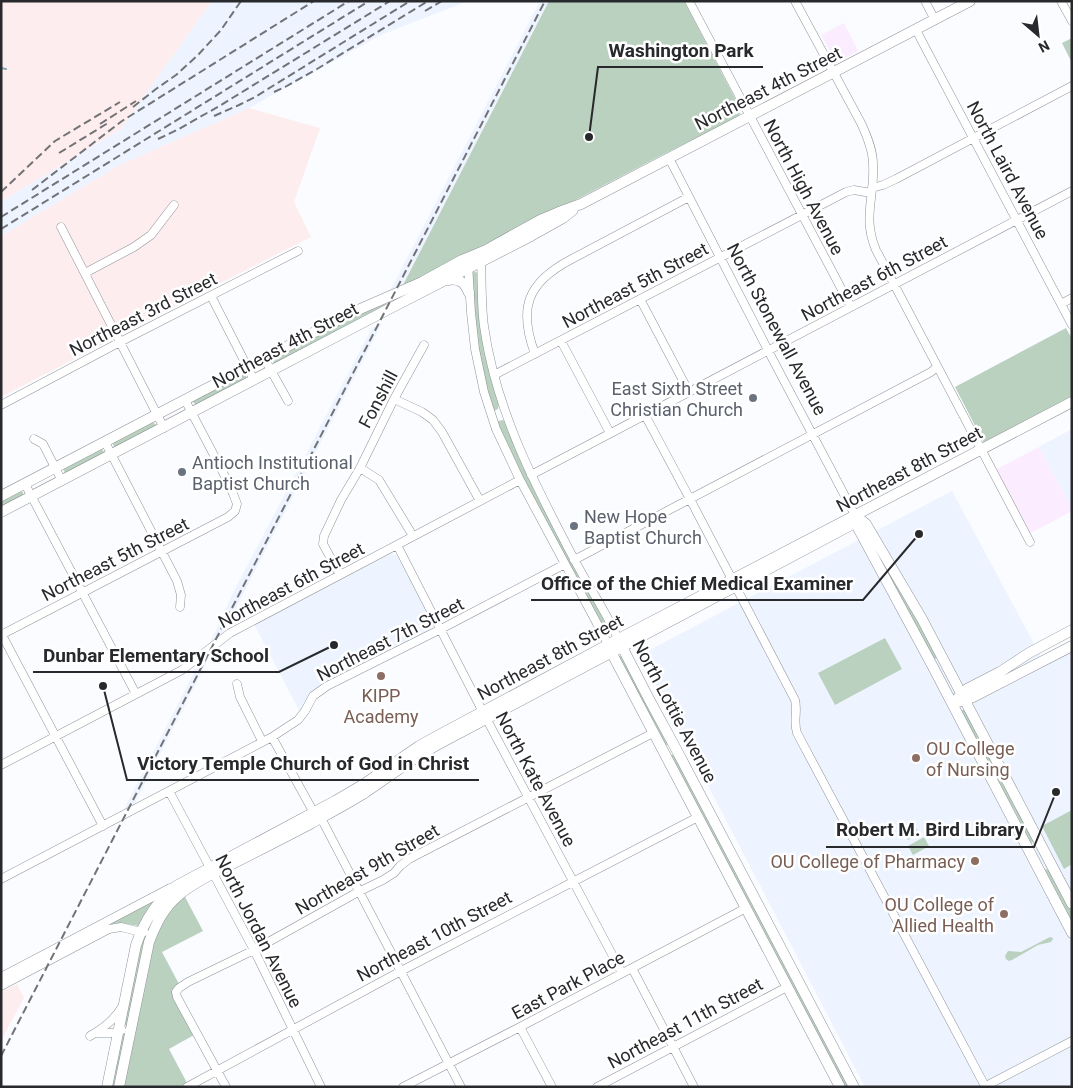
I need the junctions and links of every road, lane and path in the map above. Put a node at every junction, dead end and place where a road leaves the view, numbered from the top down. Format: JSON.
{"nodes":[{"id":1,"x":689,"y":1,"type":"edge"},
{"id":2,"x":795,"y":1,"type":"edge"},
{"id":3,"x":925,"y":1,"type":"edge"},
{"id":4,"x":970,"y":1,"type":"edge"},
{"id":5,"x":1061,"y":1,"type":"edge"},
{"id":6,"x":935,"y":20,"type":"junction"},
{"id":7,"x":1072,"y":22,"type":"edge"},
{"id":8,"x":916,"y":30,"type":"junction"},
{"id":9,"x":834,"y":73,"type":"junction"},
{"id":10,"x":1072,"y":86,"type":"edge"},
{"id":11,"x":750,"y":116,"type":"junction"},
{"id":12,"x":974,"y":138,"type":"junction"},
{"id":13,"x":669,"y":158,"type":"junction"},
{"id":14,"x":871,"y":191,"type":"junction"},
{"id":15,"x":1072,"y":191,"type":"edge"},
{"id":16,"x":689,"y":197,"type":"junction"},
{"id":17,"x":174,"y":205,"type":"dead end"},
{"id":18,"x":802,"y":214,"type":"junction"},
{"id":19,"x":1017,"y":220,"type":"junction"},
{"id":20,"x":61,"y":226,"type":"dead end"},
{"id":21,"x":298,"y":251,"type":"dead end"},
{"id":22,"x":481,"y":257,"type":"junction"},
{"id":23,"x":721,"y":257,"type":"junction"},
{"id":24,"x":468,"y":258,"type":"junction"},
{"id":25,"x":468,"y":269,"type":"junction"},
{"id":26,"x":85,"y":273,"type":"junction"},
{"id":27,"x":448,"y":280,"type":"junction"},
{"id":28,"x":893,"y":284,"type":"junction"},
{"id":29,"x":469,"y":293,"type":"junction"},
{"id":30,"x":211,"y":296,"type":"junction"},
{"id":31,"x":1072,"y":298,"type":"edge"},
{"id":32,"x":640,"y":299,"type":"junction"},
{"id":33,"x":1061,"y":304,"type":"junction"},
{"id":34,"x":851,"y":307,"type":"junction"},
{"id":35,"x":1072,"y":325,"type":"edge"},
{"id":36,"x":561,"y":340,"type":"junction"},
{"id":37,"x":120,"y":342,"type":"junction"},
{"id":38,"x":424,"y":345,"type":"dead end"},
{"id":39,"x":768,"y":350,"type":"junction"},
{"id":40,"x":535,"y":354,"type":"junction"},
{"id":41,"x":264,"y":358,"type":"junction"},
{"id":42,"x":248,"y":367,"type":"junction"},
{"id":43,"x":937,"y":368,"type":"junction"},
{"id":44,"x":271,"y":371,"type":"junction"},
{"id":45,"x":494,"y":376,"type":"junction"},
{"id":46,"x":254,"y":380,"type":"junction"},
{"id":47,"x":690,"y":392,"type":"junction"},
{"id":48,"x":394,"y":399,"type":"junction"},
{"id":49,"x":185,"y":400,"type":"junction"},
{"id":50,"x":288,"y":401,"type":"dead end"},
{"id":51,"x":1072,"y":402,"type":"edge"},
{"id":52,"x":1,"y":405,"type":"edge"},
{"id":53,"x":1072,"y":408,"type":"edge"},
{"id":54,"x":192,"y":413,"type":"junction"},
{"id":55,"x":157,"y":415,"type":"junction"},
{"id":56,"x":645,"y":415,"type":"junction"},
{"id":57,"x":164,"y":428,"type":"junction"},
{"id":58,"x":610,"y":434,"type":"junction"},
{"id":59,"x":813,"y":434,"type":"junction"},
{"id":60,"x":34,"y":439,"type":"dead end"},
{"id":61,"x":105,"y":442,"type":"junction"},
{"id":62,"x":982,"y":453,"type":"junction"},
{"id":63,"x":112,"y":455,"type":"junction"},
{"id":64,"x":56,"y":468,"type":"junction"},
{"id":65,"x":360,"y":468,"type":"junction"},
{"id":66,"x":531,"y":475,"type":"junction"},
{"id":67,"x":62,"y":480,"type":"junction"},
{"id":68,"x":520,"y":480,"type":"junction"},
{"id":69,"x":25,"y":484,"type":"junction"},
{"id":70,"x":1,"y":496,"type":"edge"},
{"id":71,"x":32,"y":497,"type":"junction"},
{"id":72,"x":690,"y":499,"type":"junction"},
{"id":73,"x":480,"y":502,"type":"junction"},
{"id":74,"x":1,"y":512,"type":"edge"},
{"id":75,"x":858,"y":519,"type":"junction"},
{"id":76,"x":413,"y":536,"type":"junction"},
{"id":77,"x":1030,"y":542,"type":"dead end"},
{"id":78,"x":397,"y":545,"type":"junction"},
{"id":79,"x":162,"y":552,"type":"junction"},
{"id":80,"x":574,"y":560,"type":"junction"},
{"id":81,"x":565,"y":564,"type":"junction"},
{"id":82,"x":340,"y":575,"type":"junction"},
{"id":83,"x":733,"y":583,"type":"junction"},
{"id":84,"x":83,"y":592,"type":"junction"},
{"id":85,"x":180,"y":607,"type":"dead end"},
{"id":86,"x":441,"y":629,"type":"junction"},
{"id":87,"x":1072,"y":630,"type":"edge"},
{"id":88,"x":2,"y":634,"type":"edge"},
{"id":89,"x":620,"y":643,"type":"junction"},
{"id":90,"x":1072,"y":646,"type":"edge"},
{"id":91,"x":610,"y":648,"type":"junction"},
{"id":92,"x":237,"y":684,"type":"dead end"},
{"id":93,"x":136,"y":694,"type":"junction"},
{"id":94,"x":963,"y":697,"type":"junction"},
{"id":95,"x":952,"y":704,"type":"junction"},
{"id":96,"x":485,"y":715,"type":"junction"},
{"id":97,"x":653,"y":732,"type":"junction"},
{"id":98,"x":56,"y":736,"type":"junction"},
{"id":99,"x":272,"y":737,"type":"junction"},
{"id":100,"x":262,"y":741,"type":"junction"},
{"id":101,"x":1,"y":765,"type":"edge"},
{"id":102,"x":169,"y":790,"type":"junction"},
{"id":103,"x":530,"y":798,"type":"junction"},
{"id":104,"x":317,"y":815,"type":"junction"},
{"id":105,"x":698,"y":817,"type":"junction"},
{"id":106,"x":103,"y":826,"type":"junction"},
{"id":107,"x":212,"y":870,"type":"junction"},
{"id":108,"x":1,"y":880,"type":"edge"},
{"id":109,"x":574,"y":882,"type":"junction"},
{"id":110,"x":181,"y":883,"type":"junction"},
{"id":111,"x":358,"y":892,"type":"junction"},
{"id":112,"x":1072,"y":904,"type":"edge"},
{"id":113,"x":746,"y":908,"type":"junction"},
{"id":114,"x":155,"y":928,"type":"junction"},
{"id":115,"x":141,"y":932,"type":"junction"},
{"id":116,"x":1072,"y":932,"type":"edge"},
{"id":117,"x":254,"y":950,"type":"junction"},
{"id":118,"x":632,"y":968,"type":"junction"},
{"id":119,"x":401,"y":971,"type":"junction"},
{"id":120,"x":622,"y":973,"type":"junction"},
{"id":121,"x":1,"y":977,"type":"edge"},
{"id":122,"x":1,"y":986,"type":"edge"},
{"id":123,"x":787,"y":987,"type":"junction"},
{"id":124,"x":125,"y":1001,"type":"junction"},
{"id":125,"x":132,"y":1025,"type":"junction"},
{"id":126,"x":520,"y":1027,"type":"junction"},
{"id":127,"x":294,"y":1030,"type":"junction"},
{"id":128,"x":118,"y":1031,"type":"junction"},
{"id":129,"x":1072,"y":1040,"type":"edge"},
{"id":130,"x":674,"y":1046,"type":"junction"},
{"id":131,"x":448,"y":1063,"type":"junction"},
{"id":132,"x":218,"y":1071,"type":"junction"},
{"id":133,"x":997,"y":1084,"type":"edge"},
{"id":134,"x":107,"y":1087,"type":"edge"},
{"id":135,"x":119,"y":1087,"type":"edge"},
{"id":136,"x":187,"y":1087,"type":"edge"},
{"id":137,"x":226,"y":1087,"type":"edge"},
{"id":138,"x":321,"y":1087,"type":"edge"},
{"id":139,"x":403,"y":1087,"type":"edge"},
{"id":140,"x":461,"y":1087,"type":"edge"},
{"id":141,"x":552,"y":1087,"type":"edge"},
{"id":142,"x":597,"y":1087,"type":"edge"},
{"id":143,"x":694,"y":1087,"type":"edge"},
{"id":144,"x":840,"y":1087,"type":"edge"},
{"id":145,"x":854,"y":1087,"type":"edge"},
{"id":146,"x":984,"y":1087,"type":"edge"}],
"edges":[{"from":1,"to":11,"type":"street","name":"North High Avenue"},
{"from":2,"to":9,"type":"street"},
{"from":3,"to":6,"type":"street"},
{"from":4,"to":6,"type":"main road","name":"Northeast 4th Street"},
{"from":5,"to":7,"type":"street"},
{"from":6,"to":8,"type":"main road","name":"Northeast 4th Street"},
{"from":8,"to":9,"type":"main road","name":"Northeast 4th Street"},
{"from":8,"to":12,"type":"street","name":"North Laird Avenue"},
{"from":9,"to":11,"type":"main road","name":"Northeast 4th Street"},
{"from":9,"to":14,"type":"street"},
{"from":10,"to":12,"type":"street","name":"Northeast 5th Street"},
{"from":11,"to":13,"type":"main road","name":"Northeast 4th Street"},
{"from":11,"to":18,"type":"street","name":"North High Avenue"},
{"from":12,"to":14,"type":"street","name":"Northeast 5th Street"},
{"from":12,"to":19,"type":"street","name":"North Laird Avenue"},
{"from":13,"to":16,"type":"street","name":"North Stonewall Avenue"},
{"from":13,"to":22,"type":"main road","name":"Northeast 4th Street"},
{"from":14,"to":18,"type":"street","name":"Northeast 5th Street"},
{"from":14,"to":28,"type":"street"},
{"from":15,"to":19,"type":"street","name":"Northeast 6th Street"},
{"from":16,"to":23,"type":"street","name":"North Stonewall Avenue"},
{"from":16,"to":40,"type":"street"},
{"from":17,"to":26,"type":"street"},
{"from":18,"to":23,"type":"street","name":"Northeast 5th Street"},
{"from":18,"to":34,"type":"street","name":"North High Avenue"},
{"from":19,"to":28,"type":"street","name":"Northeast 6th Street"},
{"from":19,"to":33,"type":"street","name":"North Laird Avenue"},
{"from":20,"to":26,"type":"street"},
{"from":21,"to":30,"type":"street","name":"Northeast 3rd Street"},
{"from":22,"to":24,"type":"main road","name":"Northeast 4th Street"},
{"from":22,"to":25,"type":"main road","name":"Northeast 4th Street"},
{"from":22,"to":45,"type":"street","name":"North Lottie Avenue"},
{"from":23,"to":32,"type":"street","name":"Northeast 5th Street"},
{"from":23,"to":39,"type":"street","name":"North Stonewall Avenue"},
{"from":24,"to":25,"type":"street","name":"North Lottie Avenue"},
{"from":24,"to":41,"type":"main road","name":"Northeast 4th Street"},
{"from":25,"to":27,"type":"main road","name":"Northeast 4th Street"},
{"from":25,"to":29,"type":"street","name":"North Lottie Avenue"},
{"from":26,"to":37,"type":"street"},
{"from":27,"to":29,"type":"main road"},
{"from":27,"to":44,"type":"main road","name":"Northeast 4th Street"},
{"from":28,"to":34,"type":"street","name":"Northeast 6th Street"},
{"from":28,"to":43,"type":"street"},
{"from":29,"to":68,"type":"street","name":"North Lottie Avenue"},
{"from":30,"to":37,"type":"street","name":"Northeast 3rd Street"},
{"from":30,"to":42,"type":"street"},
{"from":31,"to":33,"type":"street"},
{"from":32,"to":36,"type":"street","name":"Northeast 5th Street"},
{"from":32,"to":47,"type":"street"},
{"from":33,"to":35,"type":"street","name":"North Laird Avenue"},
{"from":34,"to":39,"type":"street","name":"Northeast 6th Street"},
{"from":36,"to":40,"type":"street","name":"Northeast 5th Street"},
{"from":36,"to":58,"type":"street"},
{"from":37,"to":52,"type":"street","name":"Northeast 3rd Street"},
{"from":37,"to":55,"type":"street"},
{"from":38,"to":48,"type":"street","name":"Fonshill"},
{"from":39,"to":47,"type":"street","name":"Northeast 6th Street"},
{"from":39,"to":59,"type":"street","name":"North Stonewall Avenue"},
{"from":40,"to":45,"type":"street","name":"Northeast 5th Street"},
{"from":41,"to":42,"type":"main road","name":"Northeast 4th Street"},
{"from":41,"to":44,"type":"street"},
{"from":42,"to":46,"type":"street"},
{"from":42,"to":49,"type":"main road","name":"Northeast 4th Street"},
{"from":43,"to":59,"type":"street"},
{"from":43,"to":62,"type":"street"},
{"from":44,"to":46,"type":"main road","name":"Northeast 4th Street"},
{"from":44,"to":50,"type":"street"},
{"from":45,"to":66,"type":"street","name":"North Lottie Avenue"},
{"from":46,"to":54,"type":"main road","name":"Northeast 4th Street"},
{"from":47,"to":56,"type":"street","name":"Northeast 6th Street"},
{"from":48,"to":65,"type":"street","name":"Fonshill"},
{"from":48,"to":73,"type":"street"},
{"from":49,"to":54,"type":"street"},
{"from":49,"to":55,"type":"main road","name":"Northeast 4th Street"},
{"from":51,"to":62,"type":"main road","name":"Northeast 8th Street"},
{"from":53,"to":62,"type":"main road","name":"Northeast 8th Street"},
{"from":54,"to":57,"type":"main road","name":"Northeast 4th Street"},
{"from":54,"to":79,"type":"street","name":"Northeast 5th Street"},
{"from":55,"to":57,"type":"street"},
{"from":55,"to":61,"type":"main road","name":"Northeast 4th Street"},
{"from":56,"to":58,"type":"street","name":"Northeast 6th Street"},
{"from":56,"to":72,"type":"street"},
{"from":57,"to":63,"type":"main road","name":"Northeast 4th Street"},
{"from":58,"to":66,"type":"street","name":"Northeast 6th Street"},
{"from":59,"to":72,"type":"street"},
{"from":59,"to":75,"type":"street","name":"North Stonewall Avenue"},
{"from":60,"to":64,"type":"street"},
{"from":61,"to":63,"type":"street"},
{"from":61,"to":64,"type":"main road","name":"Northeast 4th Street"},
{"from":62,"to":75,"type":"main road","name":"Northeast 8th Street"},
{"from":62,"to":77,"type":"street"},
{"from":63,"to":67,"type":"main road","name":"Northeast 4th Street"},
{"from":63,"to":79,"type":"street"},
{"from":64,"to":67,"type":"street"},
{"from":64,"to":69,"type":"main road","name":"Northeast 4th Street"},
{"from":65,"to":76,"type":"street"},
{"from":65,"to":82,"type":"street"},
{"from":66,"to":80,"type":"street","name":"North Lottie Avenue"},
{"from":67,"to":71,"type":"main road","name":"Northeast 4th Street"},
{"from":68,"to":73,"type":"street","name":"Northeast 6th Street"},
{"from":68,"to":81,"type":"street","name":"North Lottie Avenue"},
{"from":69,"to":70,"type":"main road","name":"Northeast 4th Street"},
{"from":69,"to":71,"type":"street"},
{"from":71,"to":74,"type":"main road","name":"Northeast 4th Street"},
{"from":71,"to":84,"type":"street"},
{"from":72,"to":80,"type":"street"},
{"from":72,"to":83,"type":"street"},
{"from":73,"to":76,"type":"street","name":"Northeast 6th Street"},
{"from":75,"to":83,"type":"main road","name":"Northeast 8th Street"},
{"from":75,"to":94,"type":"main road","name":"North Stonewall Avenue"},
{"from":75,"to":95,"type":"main road","name":"North Stonewall Avenue"},
{"from":76,"to":78,"type":"street","name":"Northeast 6th Street"},
{"from":78,"to":82,"type":"street","name":"Northeast 6th Street"},
{"from":78,"to":86,"type":"street","name":"North Kate Avenue"},
{"from":79,"to":84,"type":"street","name":"Northeast 5th Street"},
{"from":79,"to":85,"type":"street"},
{"from":80,"to":89,"type":"street","name":"North Lottie Avenue"},
{"from":81,"to":86,"type":"street","name":"Northeast 7th Street"},
{"from":81,"to":91,"type":"street","name":"North Lottie Avenue"},
{"from":82,"to":93,"type":"street","name":"Northeast 6th Street"},
{"from":83,"to":89,"type":"main road","name":"Northeast 8th Street"},
{"from":83,"to":146,"type":"street"},
{"from":84,"to":88,"type":"street","name":"Northeast 5th Street"},
{"from":84,"to":93,"type":"street"},
{"from":86,"to":96,"type":"street","name":"North Kate Avenue"},
{"from":86,"to":99,"type":"street","name":"Northeast 7th Street"},
{"from":87,"to":94,"type":"main road"},
{"from":88,"to":98,"type":"street"},
{"from":89,"to":91,"type":"main road","name":"Northeast 8th Street"},
{"from":89,"to":145,"type":"main road","name":"North Lottie Avenue"},
{"from":90,"to":94,"type":"main road"},
{"from":91,"to":96,"type":"main road","name":"Northeast 8th Street"},
{"from":91,"to":97,"type":"main road","name":"North Lottie Avenue"},
{"from":92,"to":100,"type":"street"},
{"from":93,"to":98,"type":"street","name":"Northeast 6th Street"},
{"from":94,"to":95,"type":"main road"},
{"from":94,"to":112,"type":"main road","name":"North Stonewall Avenue"},
{"from":95,"to":116,"type":"main road","name":"North Stonewall Avenue"},
{"from":96,"to":103,"type":"street","name":"North Kate Avenue"},
{"from":96,"to":104,"type":"main road","name":"Northeast 8th Street"},
{"from":97,"to":103,"type":"street","name":"Northeast 9th Street"},
{"from":97,"to":105,"type":"main road","name":"North Lottie Avenue"},
{"from":98,"to":101,"type":"street","name":"Northeast 6th Street"},
{"from":98,"to":106,"type":"street"},
{"from":99,"to":100,"type":"street","name":"Northeast 7th Street"},
{"from":99,"to":104,"type":"street"},
{"from":100,"to":102,"type":"street","name":"Northeast 7th Street"},
{"from":102,"to":106,"type":"street","name":"Northeast 7th Street"},
{"from":102,"to":107,"type":"street","name":"North Jordan Avenue"},
{"from":103,"to":109,"type":"street","name":"North Kate Avenue"},
{"from":103,"to":111,"type":"street","name":"Northeast 9th Street"},
{"from":104,"to":107,"type":"main road","name":"Northeast 8th Street"},
{"from":104,"to":111,"type":"street"},
{"from":105,"to":109,"type":"street","name":"Northeast 10th Street"},
{"from":105,"to":113,"type":"main road","name":"North Lottie Avenue"},
{"from":106,"to":108,"type":"street","name":"Northeast 7th Street"},
{"from":107,"to":110,"type":"main road"},
{"from":107,"to":114,"type":"main road"},
{"from":107,"to":117,"type":"street","name":"North Jordan Avenue"},
{"from":109,"to":119,"type":"street","name":"Northeast 10th Street"},
{"from":109,"to":120,"type":"street","name":"North Kate Avenue"},
{"from":110,"to":115,"type":"main road"},
{"from":110,"to":121,"type":"street"},
{"from":111,"to":117,"type":"street","name":"Northeast 9th Street"},
{"from":111,"to":119,"type":"street"},
{"from":113,"to":118,"type":"street","name":"East Park Place"},
{"from":113,"to":123,"type":"main road","name":"North Lottie Avenue"},
{"from":114,"to":115,"type":"street"},
{"from":114,"to":125,"type":"main road"},
{"from":115,"to":122,"type":"street"},
{"from":115,"to":124,"type":"main road"},
{"from":117,"to":127,"type":"street","name":"North Jordan Avenue"},
{"from":117,"to":132,"type":"street","name":"Northeast 9th Street"},
{"from":118,"to":120,"type":"street","name":"East Park Place"},
{"from":118,"to":130,"type":"street"},
{"from":119,"to":127,"type":"street","name":"Northeast 10th Street"},
{"from":119,"to":131,"type":"street"},
{"from":120,"to":126,"type":"street","name":"East Park Place"},
{"from":123,"to":130,"type":"street","name":"Northeast 11th Street"},
{"from":123,"to":144,"type":"main road","name":"North Lottie Avenue"},
{"from":124,"to":128,"type":"main road"},
{"from":124,"to":128,"type":"street"},
{"from":125,"to":128,"type":"street"},
{"from":125,"to":135,"type":"main road"},
{"from":126,"to":131,"type":"street","name":"East Park Place"},
{"from":126,"to":141,"type":"street"},
{"from":127,"to":132,"type":"street","name":"Northeast 10th Street"},
{"from":127,"to":138,"type":"street","name":"North Jordan Avenue"},
{"from":128,"to":134,"type":"main road"},
{"from":129,"to":133,"type":"street"},
{"from":130,"to":142,"type":"street","name":"Northeast 11th Street"},
{"from":130,"to":143,"type":"street"},
{"from":131,"to":139,"type":"street","name":"East Park Place"},
{"from":131,"to":140,"type":"street"},
{"from":132,"to":136,"type":"street","name":"Northeast 10th Street"},
{"from":132,"to":137,"type":"street"},
{"from":133,"to":146,"type":"street"}]}
